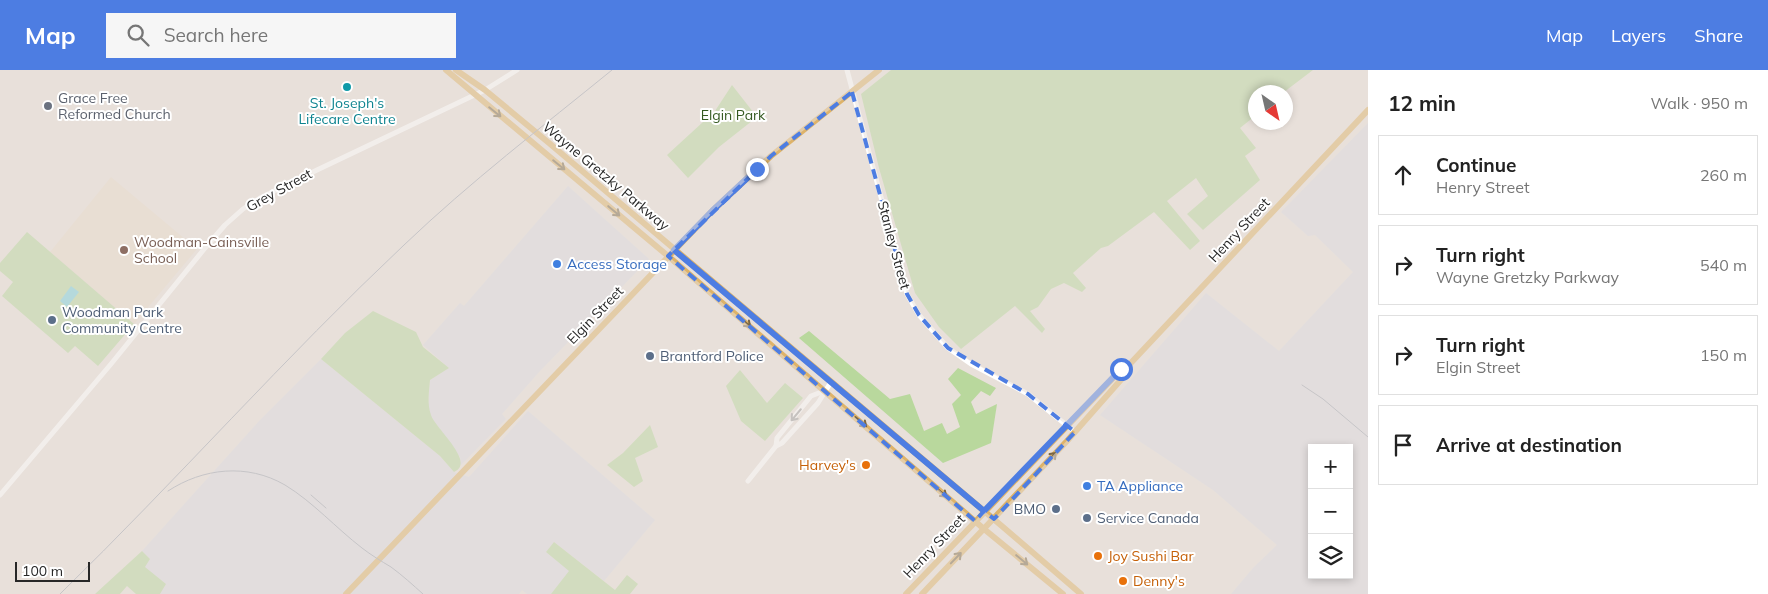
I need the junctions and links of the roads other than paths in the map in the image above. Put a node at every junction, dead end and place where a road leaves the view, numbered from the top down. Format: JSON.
{"nodes":[{"id":1,"x":446,"y":70,"type":"edge"},
{"id":2,"x":456,"y":70,"type":"edge"},
{"id":3,"x":517,"y":70,"type":"edge"},
{"id":4,"x":847,"y":70,"type":"edge"},
{"id":5,"x":879,"y":70,"type":"edge"},
{"id":6,"x":484,"y":90,"type":"junction"},
{"id":7,"x":852,"y":92,"type":"junction"},
{"id":8,"x":474,"y":95,"type":"junction"},
{"id":9,"x":1368,"y":110,"type":"edge"},
{"id":10,"x":674,"y":250,"type":"junction"},
{"id":11,"x":668,"y":256,"type":"junction"},
{"id":12,"x":1128,"y":366,"type":"junction"},
{"id":13,"x":831,"y":382,"type":"junction"},
{"id":14,"x":824,"y":390,"type":"junction"},
{"id":15,"x":1067,"y":425,"type":"junction"},
{"id":16,"x":1074,"y":432,"type":"junction"},
{"id":17,"x":748,"y":481,"type":"dead end"},
{"id":18,"x":0,"y":495,"type":"edge"},
{"id":19,"x":984,"y":511,"type":"junction"},
{"id":20,"x":994,"y":519,"type":"junction"},
{"id":21,"x":975,"y":521,"type":"junction"},
{"id":22,"x":984,"y":529,"type":"junction"},
{"id":23,"x":346,"y":594,"type":"edge"},
{"id":24,"x":906,"y":594,"type":"edge"},
{"id":25,"x":922,"y":594,"type":"edge"},
{"id":26,"x":1063,"y":594,"type":"edge"},
{"id":27,"x":1080,"y":594,"type":"edge"}],
"edges":[{"from":1,"to":8,"type":"main road","name":"Wayne Gretzky Parkway"},
{"from":2,"to":6,"type":"main road","name":"Wayne Gretzky Parkway"},
{"from":3,"to":6,"type":"street","name":"Grey Street"},
{"from":4,"to":7,"type":"street","name":"Stanley Street"},
{"from":5,"to":7,"type":"main road","name":"Elgin Street"},
{"from":6,"to":8,"type":"street","name":"Grey Street"},
{"from":6,"to":10,"type":"main road","name":"Wayne Gretzky Parkway"},
{"from":7,"to":10,"type":"main road","name":"Elgin Street"},
{"from":7,"to":15,"type":"street","name":"Stanley Street"},
{"from":8,"to":11,"type":"main road","name":"Wayne Gretzky Parkway","one_way":true},
{"from":8,"to":18,"type":"street","name":"Grey Street"},
{"from":9,"to":12,"type":"main road","name":"Henry Street"},
{"from":10,"to":11,"type":"main road","name":"Elgin Street"},
{"from":10,"to":13,"type":"main road","name":"Wayne Gretzky Parkway"},
{"from":11,"to":14,"type":"main road","name":"Wayne Gretzky Parkway","one_way":true},
{"from":11,"to":23,"type":"main road","name":"Elgin Street"},
{"from":12,"to":15,"type":"main road","name":"Henry Street"},
{"from":12,"to":16,"type":"main road","name":"Henry Street"},
{"from":13,"to":14,"type":"street"},
{"from":13,"to":19,"type":"main road","name":"Wayne Gretzky Parkway"},
{"from":14,"to":17,"type":"street"},
{"from":14,"to":21,"type":"main road","name":"Wayne Gretzky Parkway","one_way":true},
{"from":15,"to":16,"type":"street","name":"Stanley Street"},
{"from":15,"to":19,"type":"main road","name":"Henry Street"},
{"from":20,"to":16,"type":"main road","name":"Henry Street","one_way":true},
{"from":19,"to":20,"type":"main road","name":"Wayne Gretzky Parkway"},
{"from":19,"to":21,"type":"main road","name":"Henry Street"},
{"from":20,"to":22,"type":"main road","name":"Henry Street"},
{"from":20,"to":27,"type":"main road","name":"Wayne Gretzky Parkway"},
{"from":21,"to":22,"type":"main road","name":"Wayne Gretzky Parkway"},
{"from":21,"to":24,"type":"main road","name":"Henry Street"},
{"from":25,"to":22,"type":"main road","name":"Henry Street","one_way":true},
{"from":22,"to":26,"type":"main road","name":"Wayne Gretzky Parkway","one_way":true}]}
